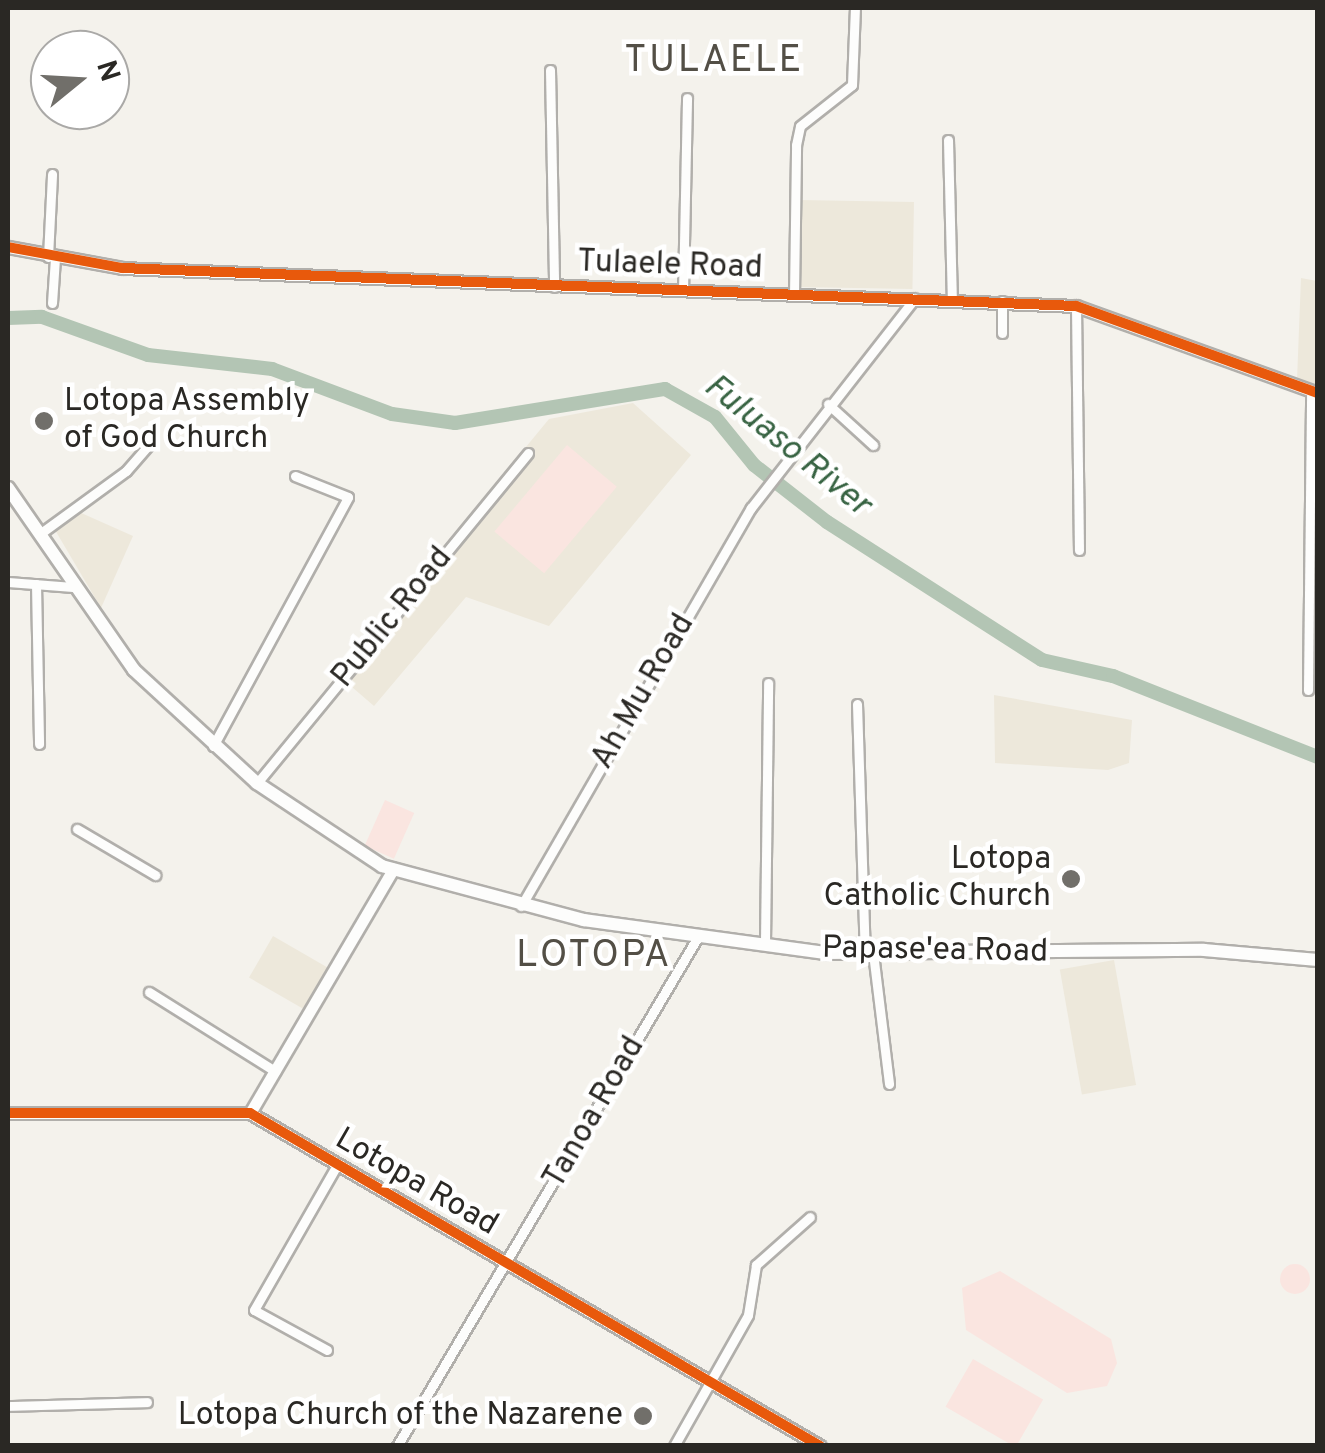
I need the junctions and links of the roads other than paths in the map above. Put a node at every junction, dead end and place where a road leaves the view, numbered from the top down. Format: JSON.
{"nodes":[{"id":1,"x":856,"y":8,"type":"edge"},
{"id":2,"x":550,"y":70,"type":"dead end"},
{"id":3,"x":688,"y":98,"type":"dead end"},
{"id":4,"x":948,"y":140,"type":"dead end"},
{"id":5,"x":52,"y":174,"type":"dead end"},
{"id":6,"x":8,"y":247,"type":"edge"},
{"id":7,"x":52,"y":258,"type":"junction"},
{"id":8,"x":554,"y":287,"type":"junction"},
{"id":9,"x":683,"y":292,"type":"junction"},
{"id":10,"x":794,"y":295,"type":"junction"},
{"id":11,"x":916,"y":297,"type":"junction"},
{"id":12,"x":952,"y":299,"type":"junction"},
{"id":13,"x":1002,"y":301,"type":"junction"},
{"id":14,"x":52,"y":304,"type":"dead end"},
{"id":15,"x":1076,"y":306,"type":"junction"},
{"id":16,"x":1002,"y":333,"type":"dead end"},
{"id":17,"x":1314,"y":393,"type":"edge"},
{"id":18,"x":828,"y":404,"type":"junction"},
{"id":19,"x":153,"y":440,"type":"dead end"},
{"id":20,"x":874,"y":445,"type":"dead end"},
{"id":21,"x":528,"y":453,"type":"dead end"},
{"id":22,"x":296,"y":476,"type":"dead end"},
{"id":23,"x":8,"y":488,"type":"edge"},
{"id":24,"x":42,"y":533,"type":"junction"},
{"id":25,"x":1079,"y":550,"type":"dead end"},
{"id":26,"x":8,"y":582,"type":"edge"},
{"id":27,"x":36,"y":584,"type":"junction"},
{"id":28,"x":72,"y":587,"type":"junction"},
{"id":29,"x":768,"y":683,"type":"dead end"},
{"id":30,"x":1308,"y":690,"type":"dead end"},
{"id":31,"x":857,"y":704,"type":"dead end"},
{"id":32,"x":39,"y":744,"type":"dead end"},
{"id":33,"x":212,"y":746,"type":"junction"},
{"id":34,"x":257,"y":783,"type":"junction"},
{"id":35,"x":77,"y":830,"type":"dead end"},
{"id":36,"x":393,"y":869,"type":"junction"},
{"id":37,"x":155,"y":875,"type":"dead end"},
{"id":38,"x":521,"y":906,"type":"junction"},
{"id":39,"x":700,"y":935,"type":"junction"},
{"id":40,"x":765,"y":942,"type":"junction"},
{"id":41,"x":869,"y":952,"type":"junction"},
{"id":42,"x":1318,"y":960,"type":"edge"},
{"id":43,"x":149,"y":992,"type":"dead end"},
{"id":44,"x":275,"y":1071,"type":"junction"},
{"id":45,"x":889,"y":1084,"type":"dead end"},
{"id":46,"x":8,"y":1112,"type":"edge"},
{"id":47,"x":250,"y":1113,"type":"junction"},
{"id":48,"x":336,"y":1167,"type":"junction"},
{"id":49,"x":810,"y":1217,"type":"dead end"},
{"id":50,"x":508,"y":1263,"type":"junction"},
{"id":51,"x":328,"y":1350,"type":"dead end"},
{"id":52,"x":710,"y":1383,"type":"junction"},
{"id":53,"x":147,"y":1402,"type":"dead end"},
{"id":54,"x":8,"y":1406,"type":"edge"},
{"id":55,"x":397,"y":1446,"type":"edge"},
{"id":56,"x":674,"y":1446,"type":"edge"},
{"id":57,"x":820,"y":1446,"type":"edge"}],
"edges":[{"from":1,"to":10,"type":"street"},
{"from":2,"to":8,"type":"street"},
{"from":3,"to":9,"type":"street"},
{"from":4,"to":12,"type":"street"},
{"from":5,"to":7,"type":"street"},
{"from":6,"to":7,"type":"street","name":"Tulaele Road"},
{"from":7,"to":8,"type":"street","name":"Tulaele Road"},
{"from":7,"to":14,"type":"street"},
{"from":8,"to":9,"type":"street","name":"Tulaele Road"},
{"from":9,"to":10,"type":"street","name":"Tulaele Road"},
{"from":10,"to":11,"type":"street","name":"Tulaele Road"},
{"from":11,"to":12,"type":"street","name":"Tulaele Road"},
{"from":11,"to":18,"type":"street"},
{"from":12,"to":13,"type":"street","name":"Tulaele Road"},
{"from":13,"to":15,"type":"street","name":"Tulaele Road"},
{"from":13,"to":16,"type":"street"},
{"from":15,"to":17,"type":"street","name":"Tulaele Road"},
{"from":15,"to":25,"type":"street"},
{"from":17,"to":30,"type":"street"},
{"from":18,"to":20,"type":"street"},
{"from":18,"to":38,"type":"street","name":"Ah Mu Road"},
{"from":19,"to":24,"type":"street"},
{"from":21,"to":34,"type":"street","name":"Public Road"},
{"from":22,"to":33,"type":"street"},
{"from":23,"to":24,"type":"main road","name":"Papase'ea Road"},
{"from":24,"to":28,"type":"main road","name":"Papase'ea Road"},
{"from":26,"to":27,"type":"street"},
{"from":27,"to":28,"type":"street"},
{"from":27,"to":32,"type":"street"},
{"from":28,"to":33,"type":"main road","name":"Papase'ea Road"},
{"from":29,"to":40,"type":"street"},
{"from":31,"to":41,"type":"street"},
{"from":33,"to":34,"type":"main road","name":"Papase'ea Road"},
{"from":34,"to":36,"type":"main road","name":"Papase'ea Road"},
{"from":35,"to":37,"type":"street"},
{"from":36,"to":38,"type":"main road","name":"Papase'ea Road"},
{"from":36,"to":44,"type":"street"},
{"from":38,"to":39,"type":"main road","name":"Papase'ea Road"},
{"from":39,"to":40,"type":"main road","name":"Papase'ea Road"},
{"from":39,"to":50,"type":"street","name":"Tanoa Road"},
{"from":40,"to":41,"type":"main road","name":"Papase'ea Road"},
{"from":41,"to":42,"type":"main road","name":"Papase'ea Road"},
{"from":41,"to":45,"type":"street"},
{"from":43,"to":44,"type":"street"},
{"from":44,"to":47,"type":"street"},
{"from":46,"to":47,"type":"street"},
{"from":47,"to":48,"type":"street","name":"Lotopa Road"},
{"from":48,"to":50,"type":"street","name":"Lotopa Road"},
{"from":48,"to":51,"type":"street"},
{"from":49,"to":52,"type":"street"},
{"from":50,"to":52,"type":"street","name":"Lotopa Road"},
{"from":50,"to":55,"type":"street","name":"Tanoa Road"},
{"from":52,"to":56,"type":"street"},
{"from":52,"to":57,"type":"street","name":"Lotopa Road"},
{"from":53,"to":54,"type":"street"}]}
